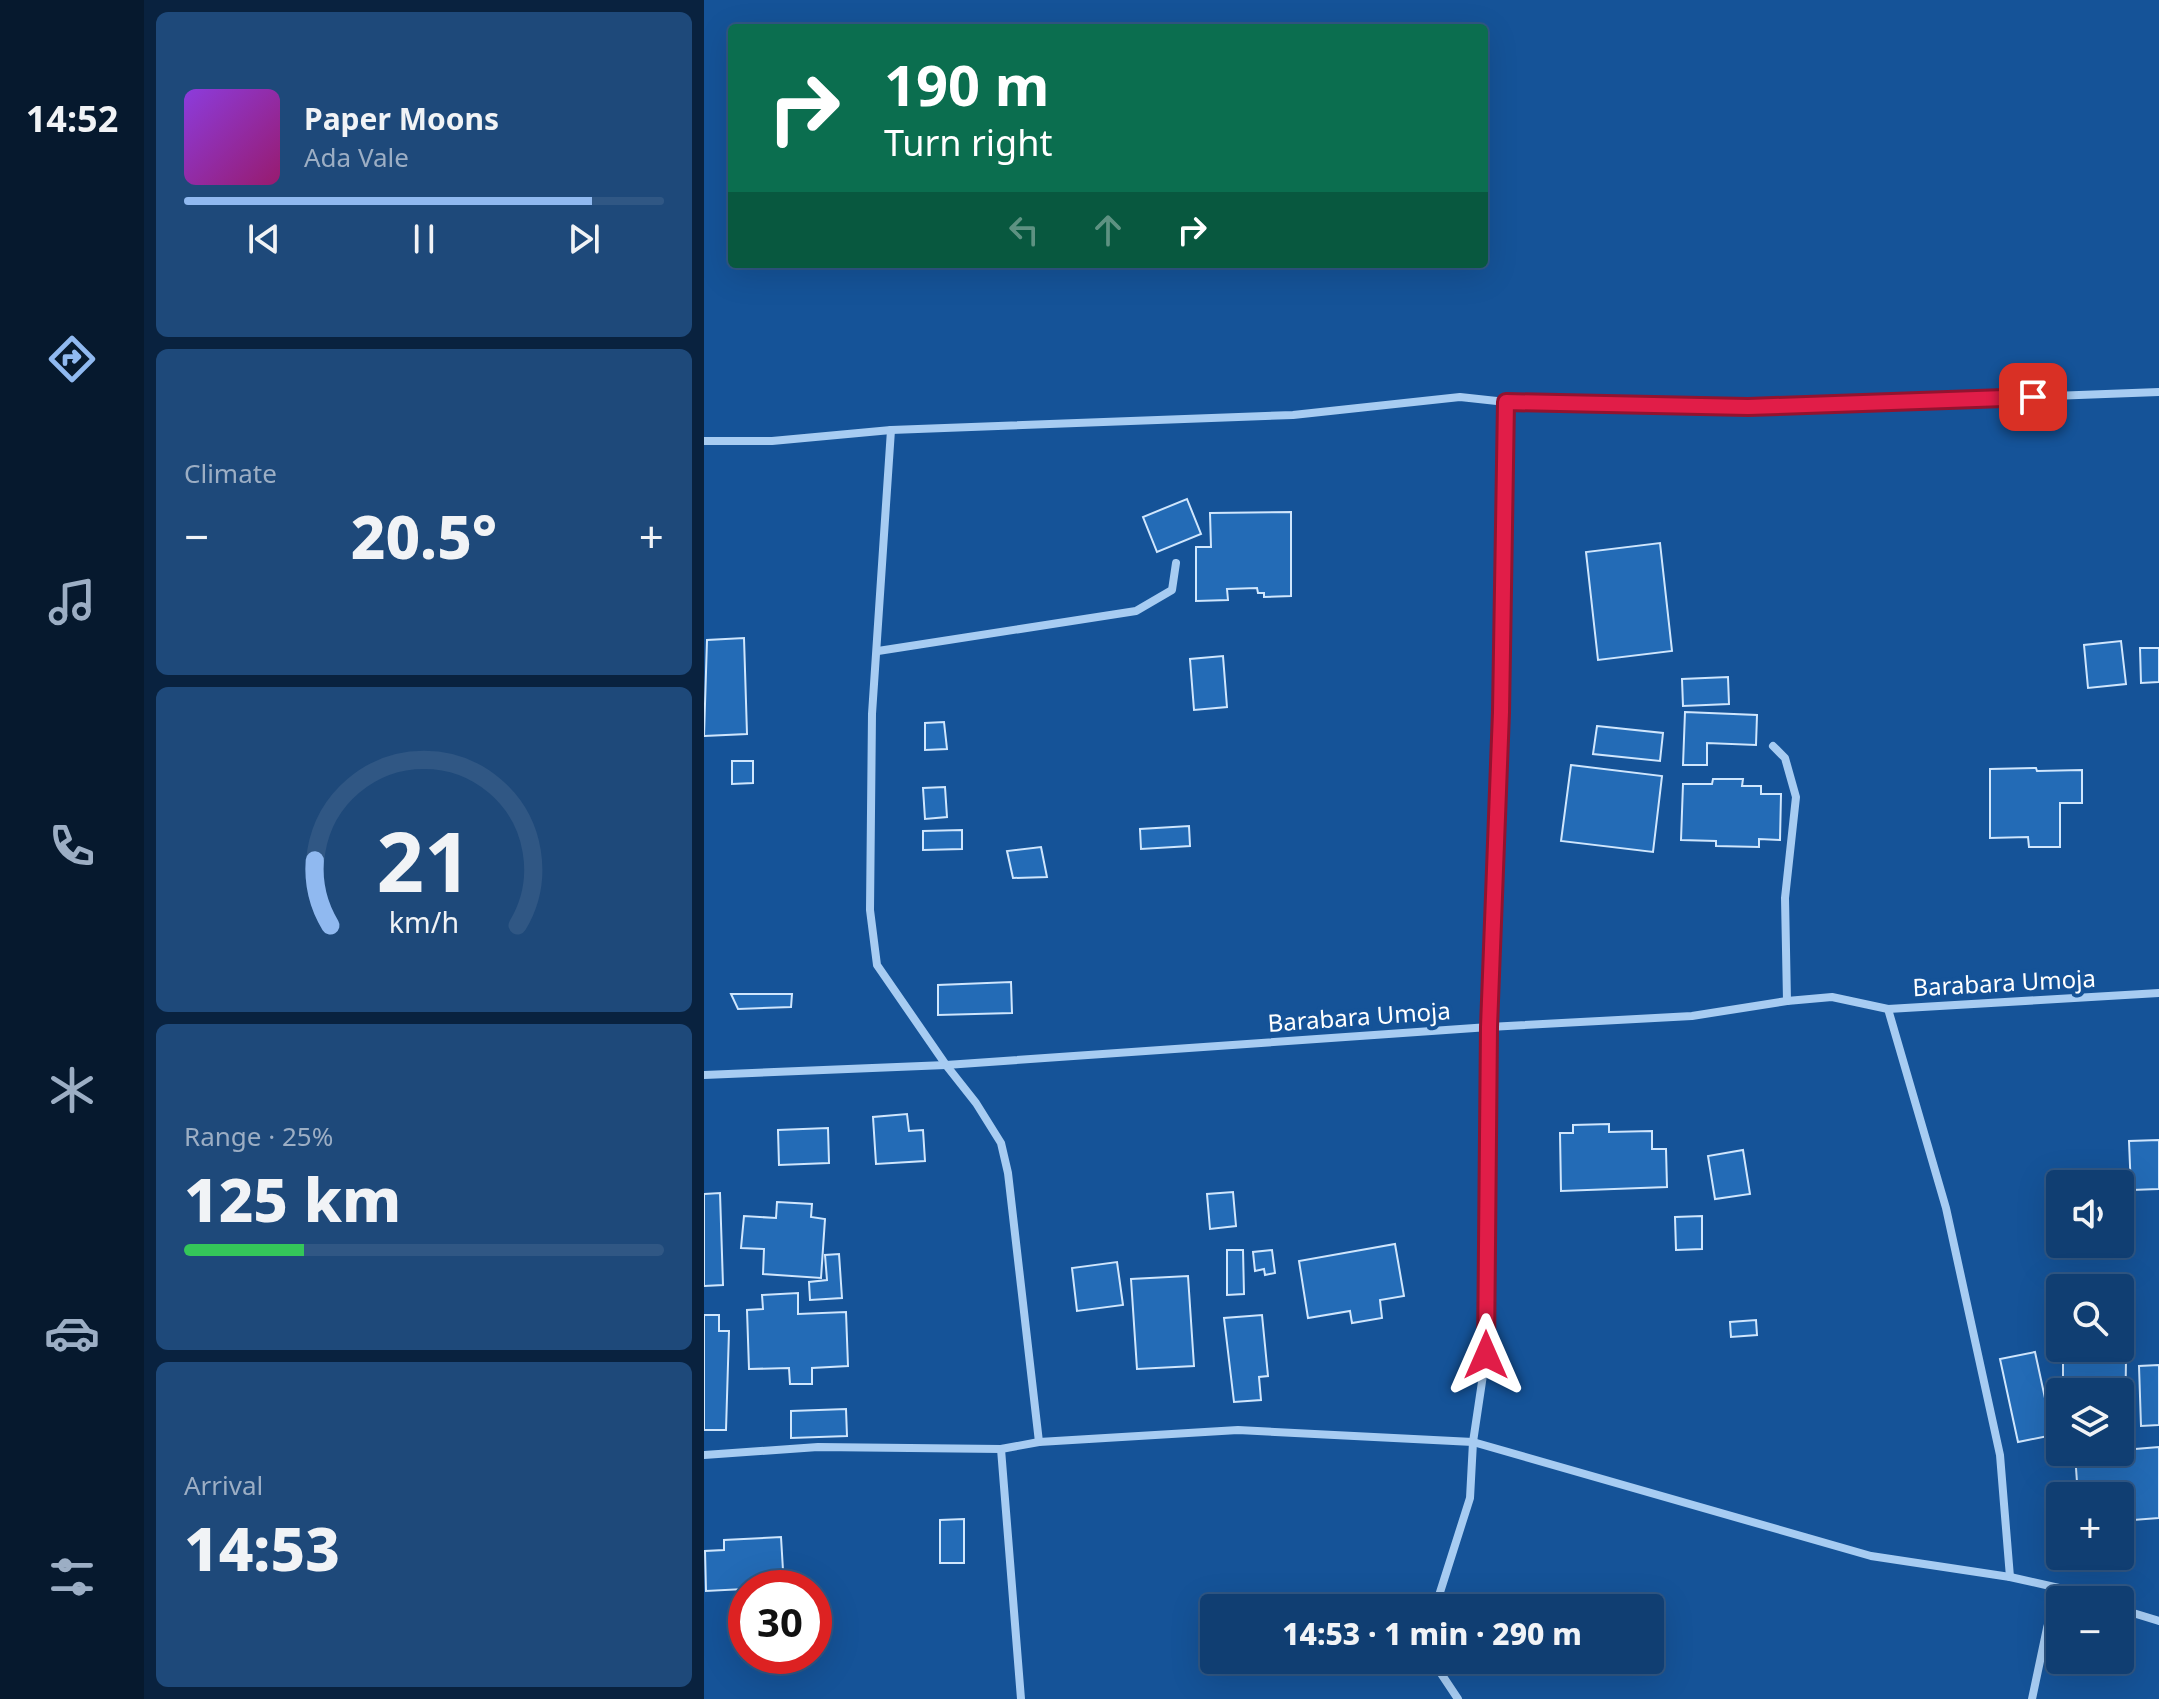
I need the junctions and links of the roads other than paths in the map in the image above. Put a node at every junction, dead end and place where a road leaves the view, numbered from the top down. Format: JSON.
{"nodes":[{"id":1,"x":2159,"y":392,"type":"edge"},
{"id":2,"x":1506,"y":402,"type":"junction"},
{"id":3,"x":891,"y":430,"type":"junction"},
{"id":4,"x":704,"y":441,"type":"edge"},
{"id":5,"x":1176,"y":563,"type":"dead end"},
{"id":6,"x":878,"y":651,"type":"junction"},
{"id":7,"x":1773,"y":746,"type":"dead end"},
{"id":8,"x":2159,"y":993,"type":"edge"},
{"id":9,"x":1787,"y":1001,"type":"junction"},
{"id":10,"x":1888,"y":1009,"type":"junction"},
{"id":11,"x":1489,"y":1027,"type":"junction"},
{"id":12,"x":946,"y":1065,"type":"junction"},
{"id":13,"x":704,"y":1075,"type":"edge"},
{"id":14,"x":1039,"y":1442,"type":"junction"},
{"id":15,"x":1473,"y":1442,"type":"junction"},
{"id":16,"x":1001,"y":1449,"type":"junction"},
{"id":17,"x":704,"y":1455,"type":"edge"},
{"id":18,"x":2010,"y":1577,"type":"junction"},
{"id":19,"x":2050,"y":1586,"type":"edge"},
{"id":20,"x":1439,"y":1594,"type":"edge"},
{"id":21,"x":2134,"y":1613,"type":"edge"},
{"id":22,"x":2159,"y":1621,"type":"edge"},
{"id":23,"x":2046,"y":1633,"type":"edge"},
{"id":24,"x":1441,"y":1674,"type":"edge"},
{"id":25,"x":1021,"y":1699,"type":"edge"},
{"id":26,"x":1458,"y":1699,"type":"edge"},
{"id":27,"x":2032,"y":1699,"type":"edge"}],
"edges":[{"from":1,"to":2,"type":"street"},
{"from":2,"to":3,"type":"street"},
{"from":2,"to":11,"type":"street"},
{"from":3,"to":4,"type":"street"},
{"from":3,"to":6,"type":"street"},
{"from":5,"to":6,"type":"street"},
{"from":6,"to":12,"type":"street"},
{"from":7,"to":9,"type":"street"},
{"from":8,"to":10,"type":"street","name":"Barabara Umoja"},
{"from":9,"to":10,"type":"street","name":"Barabara Umoja"},
{"from":9,"to":11,"type":"street","name":"Barabara Umoja"},
{"from":10,"to":18,"type":"street"},
{"from":11,"to":12,"type":"street","name":"Barabara Umoja"},
{"from":11,"to":15,"type":"street"},
{"from":12,"to":13,"type":"street","name":"Barabara Umoja"},
{"from":12,"to":14,"type":"street"},
{"from":14,"to":15,"type":"street"},
{"from":14,"to":16,"type":"street"},
{"from":15,"to":18,"type":"street"},
{"from":15,"to":20,"type":"street"},
{"from":16,"to":17,"type":"street"},
{"from":16,"to":25,"type":"street"},
{"from":18,"to":19,"type":"street"},
{"from":21,"to":22,"type":"street"},
{"from":23,"to":27,"type":"street"},
{"from":24,"to":26,"type":"street"}]}
